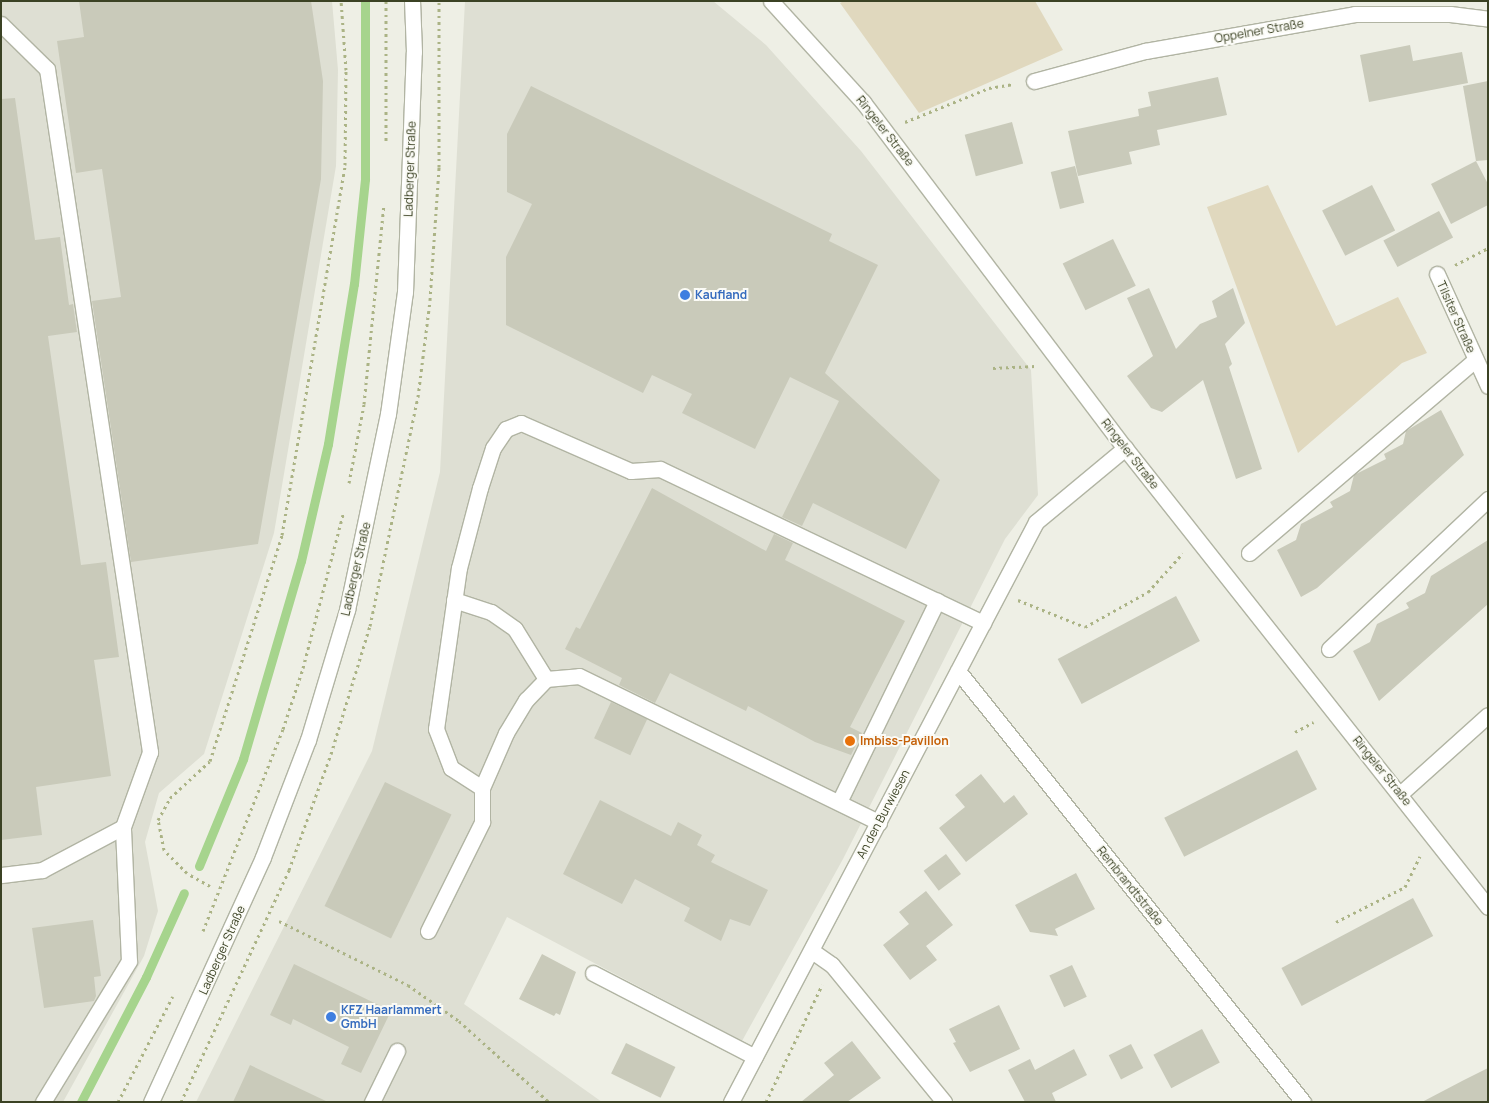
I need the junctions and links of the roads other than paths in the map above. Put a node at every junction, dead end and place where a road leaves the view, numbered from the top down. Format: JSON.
{"nodes":[{"id":1,"x":412,"y":1,"type":"edge"},
{"id":2,"x":772,"y":1,"type":"edge"},
{"id":3,"x":1488,"y":19,"type":"edge"},
{"id":4,"x":1,"y":24,"type":"edge"},
{"id":5,"x":1034,"y":81,"type":"road end"},
{"id":6,"x":1437,"y":274,"type":"road end"},
{"id":7,"x":1475,"y":360,"type":"junction"},
{"id":8,"x":1488,"y":386,"type":"edge"},
{"id":9,"x":1125,"y":448,"type":"junction"},
{"id":10,"x":1488,"y":499,"type":"edge"},
{"id":11,"x":1248,"y":554,"type":"dead end"},
{"id":12,"x":454,"y":600,"type":"junction"},
{"id":13,"x":938,"y":601,"type":"junction"},
{"id":14,"x":983,"y":622,"type":"junction"},
{"id":15,"x":1329,"y":649,"type":"dead end"},
{"id":16,"x":958,"y":670,"type":"junction"},
{"id":17,"x":546,"y":680,"type":"junction"},
{"id":18,"x":1488,"y":715,"type":"edge"},
{"id":19,"x":482,"y":788,"type":"junction"},
{"id":20,"x":1400,"y":794,"type":"junction"},
{"id":21,"x":839,"y":802,"type":"junction"},
{"id":22,"x":879,"y":822,"type":"junction"},
{"id":23,"x":123,"y":827,"type":"junction"},
{"id":24,"x":1,"y":875,"type":"edge"},
{"id":25,"x":1488,"y":907,"type":"edge"},
{"id":26,"x":428,"y":931,"type":"dead end"},
{"id":27,"x":812,"y":951,"type":"junction"},
{"id":28,"x":593,"y":973,"type":"dead end"},
{"id":29,"x":397,"y":1051,"type":"dead end"},
{"id":30,"x":755,"y":1057,"type":"junction"},
{"id":31,"x":43,"y":1102,"type":"edge"},
{"id":32,"x":151,"y":1102,"type":"edge"},
{"id":33,"x":372,"y":1102,"type":"edge"},
{"id":34,"x":731,"y":1102,"type":"edge"},
{"id":35,"x":944,"y":1102,"type":"edge"},
{"id":36,"x":1303,"y":1102,"type":"edge"}],
"edges":[{"from":1,"to":32,"type":"street","name":"Ladberger Straße"},
{"from":2,"to":9,"type":"street","name":"Ringeler Straße"},
{"from":3,"to":5,"type":"street","name":"Oppelner Straße"},
{"from":4,"to":23,"type":"street"},
{"from":6,"to":7,"type":"street","name":"Tilsiter Straße"},
{"from":7,"to":8,"type":"street","name":"Tilsiter Straße"},
{"from":7,"to":11,"type":"street"},
{"from":9,"to":14,"type":"street","name":"An den Burwiesen"},
{"from":9,"to":20,"type":"street","name":"Ringeler Straße"},
{"from":10,"to":15,"type":"street"},
{"from":12,"to":13,"type":"street"},
{"from":12,"to":17,"type":"street"},
{"from":12,"to":19,"type":"street"},
{"from":13,"to":14,"type":"street"},
{"from":13,"to":21,"type":"street"},
{"from":14,"to":16,"type":"street","name":"An den Burwiesen"},
{"from":16,"to":22,"type":"street","name":"An den Burwiesen"},
{"from":16,"to":36,"type":"street","name":"Rembrandtstraße"},
{"from":17,"to":19,"type":"street"},
{"from":17,"to":21,"type":"street"},
{"from":18,"to":20,"type":"street"},
{"from":19,"to":26,"type":"street"},
{"from":20,"to":25,"type":"street","name":"Ringeler Straße"},
{"from":21,"to":22,"type":"street"},
{"from":22,"to":27,"type":"street","name":"An den Burwiesen"},
{"from":23,"to":24,"type":"street"},
{"from":23,"to":31,"type":"street"},
{"from":27,"to":30,"type":"street","name":"An den Burwiesen"},
{"from":27,"to":35,"type":"street"},
{"from":28,"to":30,"type":"street"},
{"from":29,"to":33,"type":"street"},
{"from":30,"to":34,"type":"street","name":"An den Burwiesen"}]}
